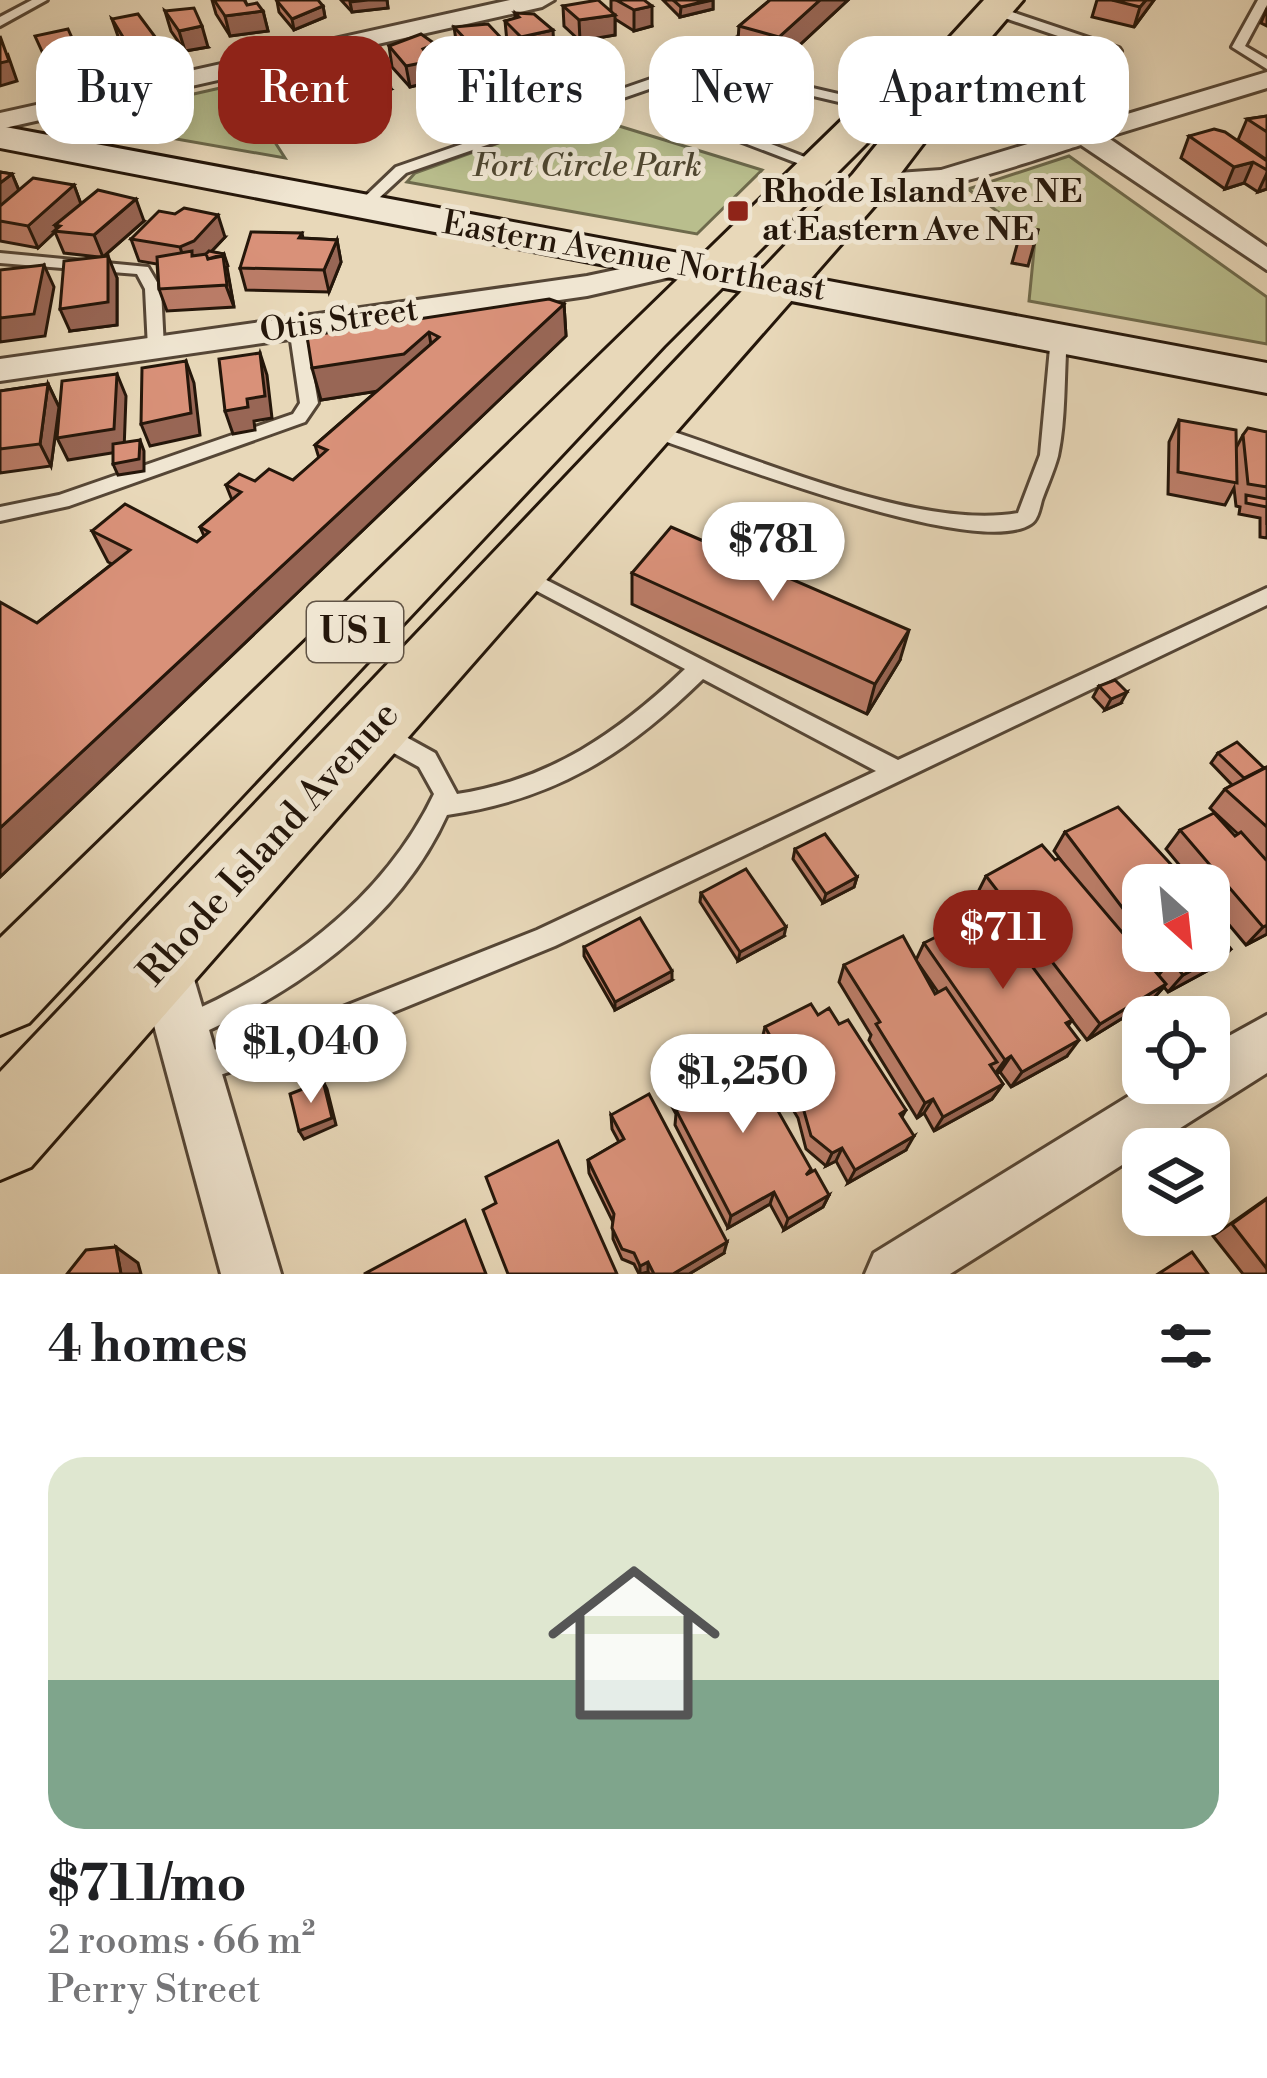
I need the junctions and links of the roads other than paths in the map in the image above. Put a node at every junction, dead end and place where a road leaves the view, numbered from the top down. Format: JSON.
{"nodes":[{"id":1,"x":41,"y":0,"type":"edge"},
{"id":2,"x":542,"y":0,"type":"edge"},
{"id":3,"x":790,"y":0,"type":"edge"},
{"id":4,"x":1264,"y":0,"type":"edge"},
{"id":5,"x":999,"y":5,"type":"edge"},
{"id":6,"x":0,"y":22,"type":"edge"},
{"id":7,"x":971,"y":36,"type":"edge"},
{"id":8,"x":1077,"y":36,"type":"edge"},
{"id":9,"x":1267,"y":65,"type":"edge"},
{"id":10,"x":1267,"y":80,"type":"edge"},
{"id":11,"x":838,"y":100,"type":"edge"},
{"id":12,"x":0,"y":121,"type":"edge"},
{"id":13,"x":1129,"y":121,"type":"edge"},
{"id":14,"x":0,"y":137,"type":"edge"},
{"id":15,"x":841,"y":144,"type":"edge"},
{"id":16,"x":901,"y":144,"type":"edge"},
{"id":17,"x":1054,"y":144,"type":"edge"},
{"id":18,"x":1097,"y":144,"type":"edge"},
{"id":19,"x":818,"y":167,"type":"junction"},
{"id":20,"x":869,"y":184,"type":"junction"},
{"id":21,"x":362,"y":207,"type":"junction"},
{"id":22,"x":0,"y":258,"type":"edge"},
{"id":23,"x":1267,"y":261,"type":"edge"},
{"id":24,"x":695,"y":269,"type":"junction"},
{"id":25,"x":778,"y":283,"type":"junction"},
{"id":26,"x":297,"y":327,"type":"junction"},
{"id":27,"x":1059,"y":337,"type":"junction"},
{"id":28,"x":156,"y":347,"type":"junction"},
{"id":29,"x":0,"y":370,"type":"edge"},
{"id":30,"x":1267,"y":377,"type":"edge"},
{"id":31,"x":646,"y":428,"type":"junction"},
{"id":32,"x":0,"y":514,"type":"edge"},
{"id":33,"x":516,"y":571,"type":"junction"},
{"id":34,"x":1267,"y":596,"type":"edge"},
{"id":35,"x":701,"y":667,"type":"junction"},
{"id":36,"x":372,"y":730,"type":"junction"},
{"id":37,"x":898,"y":771,"type":"junction"},
{"id":38,"x":442,"y":806,"type":"junction"},
{"id":39,"x":0,"y":995,"type":"edge"},
{"id":40,"x":179,"y":1020,"type":"junction"},
{"id":41,"x":1267,"y":1042,"type":"edge"},
{"id":42,"x":1230,"y":1065,"type":"edge"},
{"id":43,"x":1167,"y":1104,"type":"edge"},
{"id":44,"x":0,"y":1136,"type":"edge"},
{"id":45,"x":250,"y":1274,"type":"edge"},
{"id":46,"x":895,"y":1274,"type":"edge"}],
"edges":[{"from":1,"to":6,"type":"lane"},
{"from":2,"to":12,"type":"street"},
{"from":3,"to":21,"type":"lane"},
{"from":4,"to":9,"type":"lane"},
{"from":5,"to":7,"type":"main road","number":"US 1"},
{"from":5,"to":8,"type":"lane"},
{"from":10,"to":13,"type":"street"},
{"from":11,"to":19,"type":"lane"},
{"from":14,"to":21,"type":"main road","name":"Eastern Avenue Northeast"},
{"from":15,"to":19,"type":"main road","number":"US 1"},
{"from":16,"to":20,"type":"main road","number":"US 1"},
{"from":17,"to":20,"type":"street"},
{"from":18,"to":23,"type":"street"},
{"from":19,"to":24,"type":"main road","number":"US 1"},
{"from":20,"to":25,"type":"main road","number":"US 1"},
{"from":21,"to":24,"type":"main road","name":"Eastern Avenue Northeast"},
{"from":22,"to":28,"type":"lane"},
{"from":24,"to":25,"type":"main road","name":"Eastern Avenue Northeast"},
{"from":24,"to":26,"type":"street","name":"Otis Street"},
{"from":24,"to":39,"type":"main road","name":"Rhode Island Avenue","number":"US 1"},
{"from":25,"to":27,"type":"main road","name":"Eastern Avenue Northeast"},
{"from":25,"to":31,"type":"main road","name":"Rhode Island Avenue","number":"US 1"},
{"from":26,"to":28,"type":"street","name":"Otis Street"},
{"from":26,"to":32,"type":"lane"},
{"from":27,"to":30,"type":"main road","name":"Eastern Avenue Northeast"},
{"from":27,"to":31,"type":"lane"},
{"from":28,"to":29,"type":"street","name":"Otis Street"},
{"from":31,"to":33,"type":"main road","name":"Rhode Island Avenue","number":"US 1"},
{"from":33,"to":35,"type":"lane"},
{"from":33,"to":36,"type":"main road","name":"Rhode Island Avenue","number":"US 1"},
{"from":34,"to":37,"type":"lane"},
{"from":35,"to":37,"type":"lane"},
{"from":35,"to":38,"type":"lane"},
{"from":36,"to":38,"type":"lane"},
{"from":36,"to":40,"type":"main road","name":"Rhode Island Avenue","number":"US 1"},
{"from":37,"to":40,"type":"lane"},
{"from":38,"to":40,"type":"lane"},
{"from":40,"to":44,"type":"main road","name":"Rhode Island Avenue","number":"US 1"},
{"from":40,"to":45,"type":"street"},
{"from":41,"to":42,"type":"street"},
{"from":43,"to":46,"type":"street"}]}
